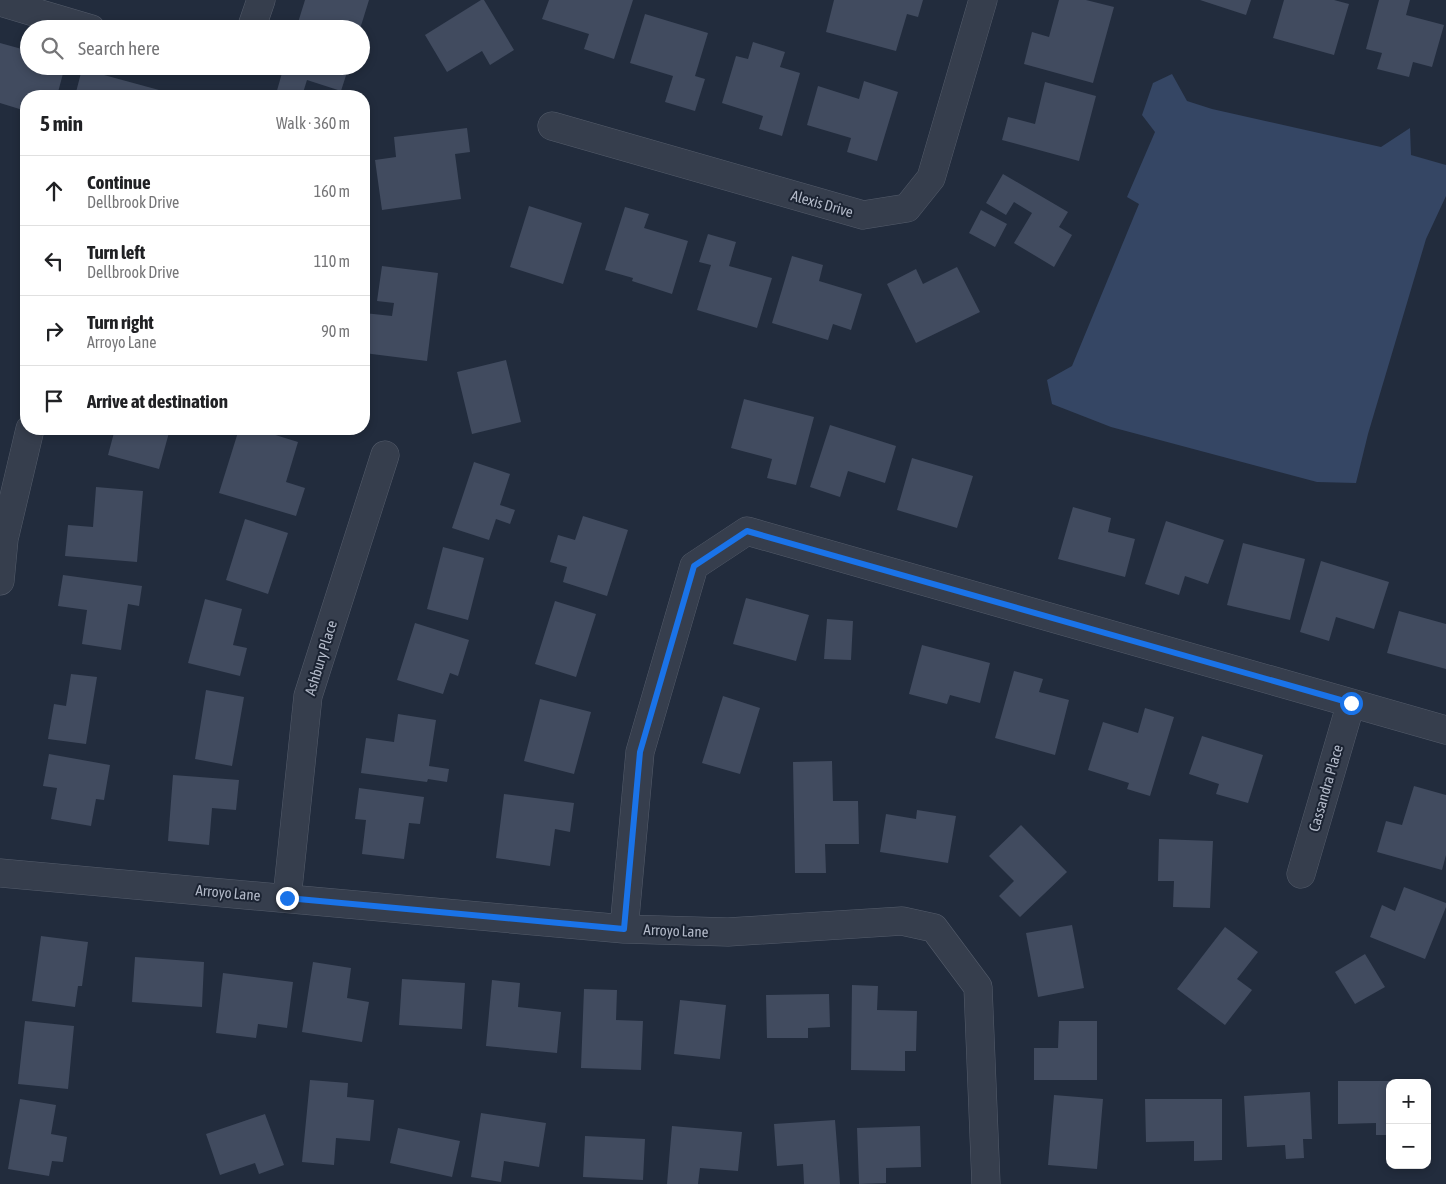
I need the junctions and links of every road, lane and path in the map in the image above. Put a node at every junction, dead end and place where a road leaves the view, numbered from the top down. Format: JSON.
{"nodes":[{"id":1,"x":261,"y":0,"type":"edge"},
{"id":2,"x":983,"y":0,"type":"edge"},
{"id":3,"x":0,"y":2,"type":"edge"},
{"id":4,"x":61,"y":20,"type":"edge"},
{"id":5,"x":254,"y":20,"type":"edge"},
{"id":6,"x":552,"y":126,"type":"dead end"},
{"id":7,"x":29,"y":435,"type":"edge"},
{"id":8,"x":385,"y":455,"type":"dead end"},
{"id":9,"x":0,"y":582,"type":"edge"},
{"id":10,"x":1351,"y":703,"type":"junction"},
{"id":11,"x":1446,"y":730,"type":"edge"},
{"id":12,"x":0,"y":873,"type":"edge"},
{"id":13,"x":1301,"y":874,"type":"dead end"},
{"id":14,"x":287,"y":898,"type":"junction"},
{"id":15,"x":624,"y":929,"type":"junction"},
{"id":16,"x":986,"y":1184,"type":"edge"}],
"edges":[{"from":1,"to":5,"type":"street"},
{"from":2,"to":6,"type":"street","name":"Alexis Drive"},
{"from":3,"to":4,"type":"street"},
{"from":7,"to":9,"type":"street"},
{"from":8,"to":14,"type":"street","name":"Ashbury Place"},
{"from":10,"to":11,"type":"street"},
{"from":10,"to":13,"type":"street","name":"Cassandra Place"},
{"from":10,"to":15,"type":"street"},
{"from":12,"to":14,"type":"street","name":"Arroyo Lane"},
{"from":14,"to":15,"type":"street","name":"Arroyo Lane"},
{"from":15,"to":16,"type":"street","name":"Arroyo Lane"}]}
